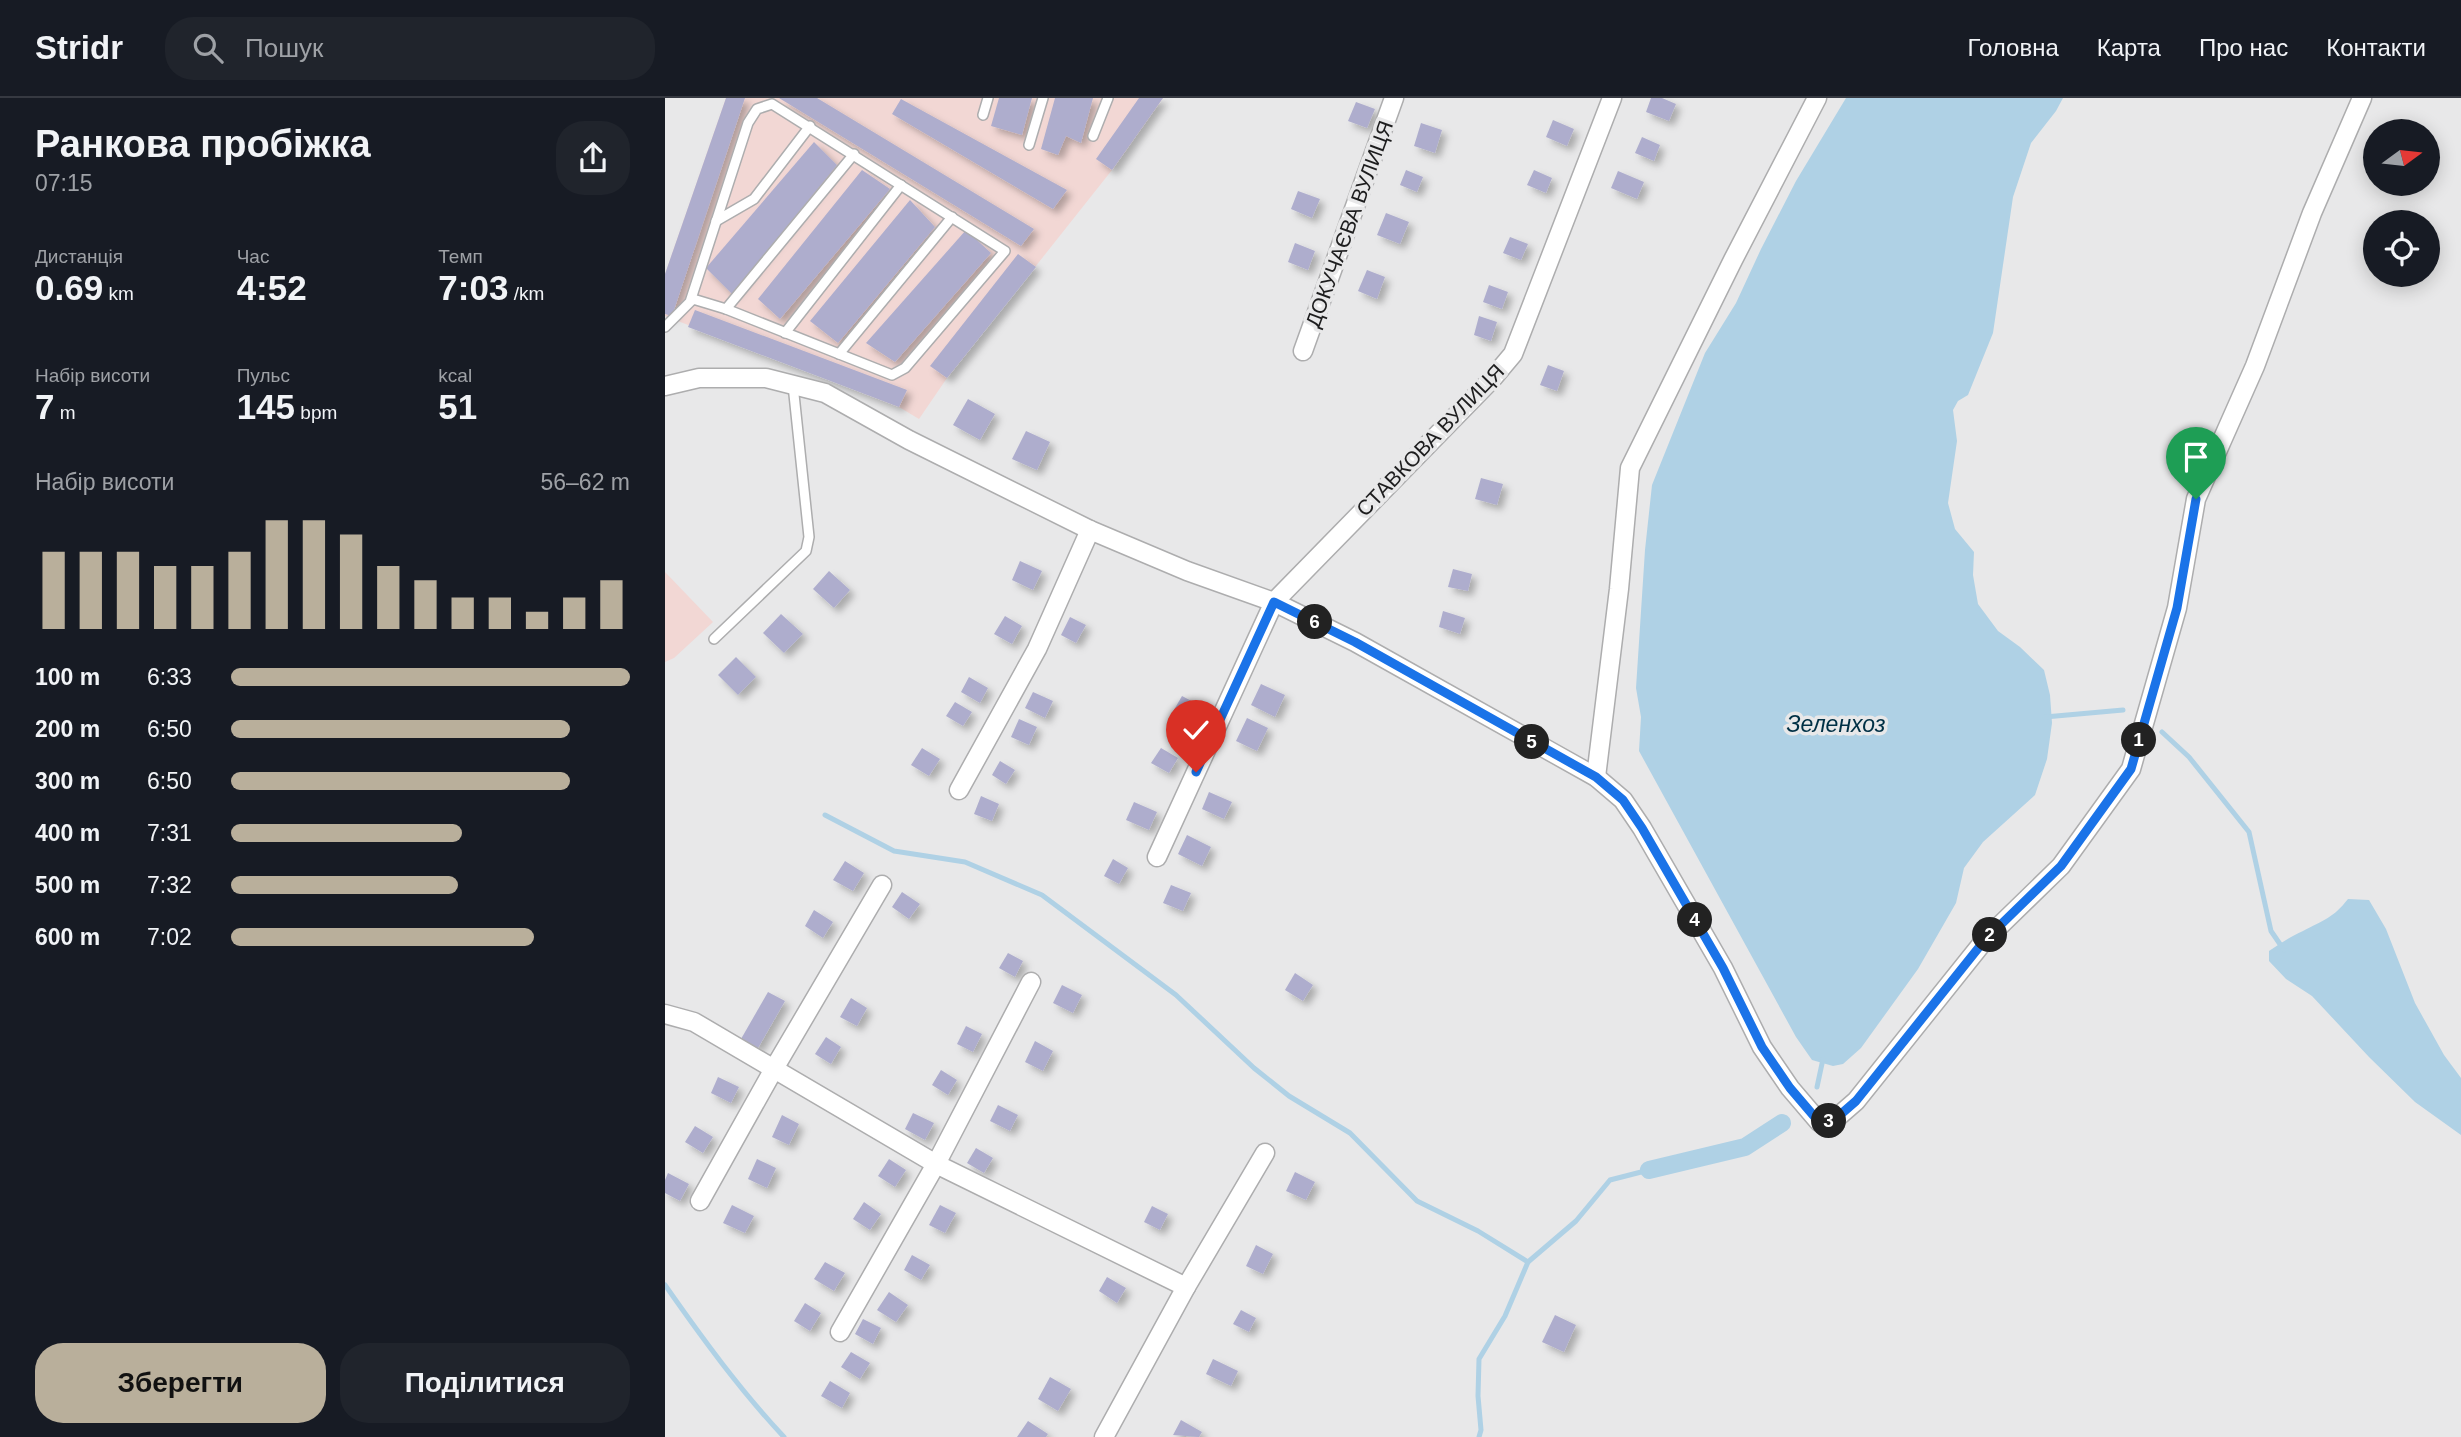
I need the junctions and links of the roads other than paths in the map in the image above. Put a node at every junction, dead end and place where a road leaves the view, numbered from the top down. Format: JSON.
{"nodes":[{"id":1,"x":988,"y":98,"type":"edge"},
{"id":2,"x":1043,"y":98,"type":"edge"},
{"id":3,"x":1107,"y":98,"type":"edge"},
{"id":4,"x":1394,"y":98,"type":"edge"},
{"id":5,"x":1612,"y":98,"type":"edge"},
{"id":6,"x":1817,"y":98,"type":"edge"},
{"id":7,"x":2361,"y":98,"type":"edge"},
{"id":8,"x":983,"y":115,"type":"dead end"},
{"id":9,"x":810,"y":126,"type":"junction"},
{"id":10,"x":1093,"y":136,"type":"dead end"},
{"id":11,"x":1029,"y":145,"type":"dead end"},
{"id":12,"x":854,"y":154,"type":"junction"},
{"id":13,"x":901,"y":185,"type":"junction"},
{"id":14,"x":952,"y":217,"type":"junction"},
{"id":15,"x":716,"y":221,"type":"junction"},
{"id":16,"x":690,"y":302,"type":"junction"},
{"id":17,"x":726,"y":309,"type":"junction"},
{"id":18,"x":665,"y":327,"type":"edge"},
{"id":19,"x":785,"y":333,"type":"junction"},
{"id":20,"x":1303,"y":351,"type":"dead end"},
{"id":21,"x":839,"y":354,"type":"junction"},
{"id":22,"x":666,"y":384,"type":"edge"},
{"id":23,"x":793,"y":385,"type":"junction"},
{"id":24,"x":1090,"y":530,"type":"junction"},
{"id":25,"x":1274,"y":602,"type":"junction"},
{"id":26,"x":715,"y":639,"type":"dead end"},
{"id":27,"x":1596,"y":777,"type":"junction"},
{"id":28,"x":960,"y":790,"type":"dead end"},
{"id":29,"x":1157,"y":857,"type":"dead end"},
{"id":30,"x":882,"y":885,"type":"dead end"},
{"id":31,"x":1031,"y":982,"type":"dead end"},
{"id":32,"x":665,"y":1014,"type":"edge"},
{"id":33,"x":775,"y":1067,"type":"junction"},
{"id":34,"x":1265,"y":1153,"type":"dead end"},
{"id":35,"x":936,"y":1164,"type":"junction"},
{"id":36,"x":701,"y":1201,"type":"dead end"},
{"id":37,"x":1186,"y":1287,"type":"junction"},
{"id":38,"x":840,"y":1332,"type":"dead end"},
{"id":39,"x":1104,"y":1437,"type":"edge"}],
"edges":[{"from":1,"to":8,"type":"lane"},
{"from":2,"to":11,"type":"lane"},
{"from":3,"to":10,"type":"lane"},
{"from":4,"to":20,"type":"street","name":"ДОКУЧАЄВА ВУЛИЦЯ"},
{"from":5,"to":25,"type":"street","name":"СТАВКОВА ВУЛИЦЯ"},
{"from":6,"to":27,"type":"street"},
{"from":7,"to":27,"type":"street"},
{"from":9,"to":12,"type":"lane"},
{"from":9,"to":15,"type":"lane"},
{"from":9,"to":15,"type":"lane"},
{"from":12,"to":13,"type":"lane"},
{"from":12,"to":17,"type":"lane"},
{"from":13,"to":14,"type":"lane"},
{"from":13,"to":19,"type":"lane"},
{"from":14,"to":21,"type":"lane"},
{"from":14,"to":21,"type":"lane"},
{"from":15,"to":16,"type":"lane"},
{"from":16,"to":17,"type":"lane"},
{"from":16,"to":18,"type":"lane"},
{"from":17,"to":19,"type":"lane"},
{"from":19,"to":21,"type":"lane"},
{"from":22,"to":23,"type":"street"},
{"from":23,"to":24,"type":"street"},
{"from":23,"to":26,"type":"lane"},
{"from":24,"to":25,"type":"street"},
{"from":24,"to":28,"type":"street"},
{"from":25,"to":27,"type":"street"},
{"from":25,"to":29,"type":"street","name":"СТАВКОВА ВУЛИЦЯ"},
{"from":30,"to":33,"type":"street"},
{"from":31,"to":35,"type":"street"},
{"from":32,"to":33,"type":"street"},
{"from":33,"to":35,"type":"street"},
{"from":33,"to":36,"type":"street"},
{"from":34,"to":37,"type":"street"},
{"from":35,"to":37,"type":"street"},
{"from":35,"to":38,"type":"street"},
{"from":37,"to":39,"type":"street"}]}
